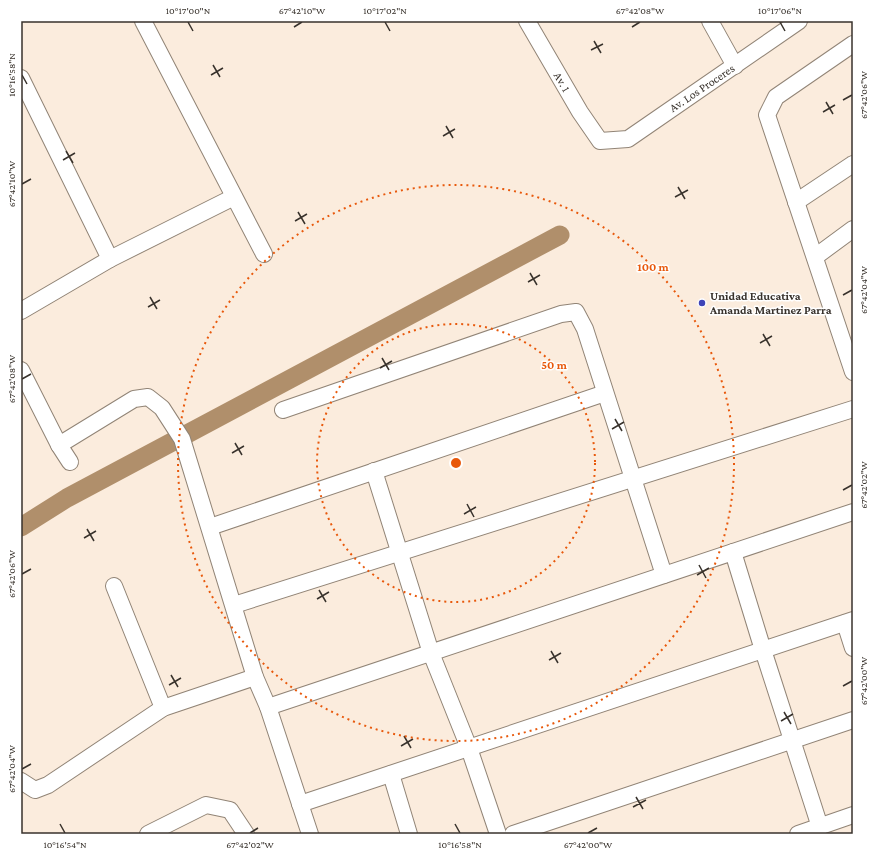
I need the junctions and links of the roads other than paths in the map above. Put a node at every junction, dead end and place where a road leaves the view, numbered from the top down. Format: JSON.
{"nodes":[{"id":1,"x":143,"y":21,"type":"edge"},
{"id":2,"x":527,"y":21,"type":"edge"},
{"id":3,"x":710,"y":21,"type":"edge"},
{"id":4,"x":799,"y":21,"type":"edge"},
{"id":5,"x":853,"y":44,"type":"edge"},
{"id":6,"x":736,"y":66,"type":"junction"},
{"id":7,"x":21,"y":78,"type":"edge"},
{"id":8,"x":600,"y":141,"type":"joint"},
{"id":9,"x":853,"y":164,"type":"edge"},
{"id":10,"x":234,"y":197,"type":"junction"},
{"id":11,"x":796,"y":202,"type":"junction"},
{"id":12,"x":853,"y":229,"type":"edge"},
{"id":13,"x":264,"y":254,"type":"dead end"},
{"id":14,"x":815,"y":257,"type":"junction"},
{"id":15,"x":110,"y":259,"type":"junction"},
{"id":16,"x":21,"y":311,"type":"edge"},
{"id":17,"x":849,"y":346,"type":"edge"},
{"id":18,"x":21,"y":370,"type":"edge"},
{"id":19,"x":853,"y":372,"type":"edge"},
{"id":20,"x":605,"y":394,"type":"junction"},
{"id":21,"x":853,"y":409,"type":"edge"},
{"id":22,"x":283,"y":410,"type":"dead end"},
{"id":23,"x":59,"y":445,"type":"junction"},
{"id":24,"x":70,"y":462,"type":"dead end"},
{"id":25,"x":374,"y":471,"type":"junction"},
{"id":26,"x":633,"y":480,"type":"junction"},
{"id":27,"x":853,"y":512,"type":"edge"},
{"id":28,"x":210,"y":527,"type":"junction"},
{"id":29,"x":734,"y":552,"type":"junction"},
{"id":30,"x":399,"y":554,"type":"junction"},
{"id":31,"x":664,"y":575,"type":"junction"},
{"id":32,"x":114,"y":586,"type":"dead end"},
{"id":33,"x":234,"y":605,"type":"junction"},
{"id":34,"x":849,"y":621,"type":"edge"},
{"id":35,"x":853,"y":648,"type":"edge"},
{"id":36,"x":763,"y":650,"type":"junction"},
{"id":37,"x":431,"y":653,"type":"junction"},
{"id":38,"x":255,"y":677,"type":"junction"},
{"id":39,"x":268,"y":707,"type":"junction"},
{"id":40,"x":163,"y":708,"type":"junction"},
{"id":41,"x":853,"y":720,"type":"edge"},
{"id":42,"x":792,"y":741,"type":"junction"},
{"id":43,"x":469,"y":748,"type":"junction"},
{"id":44,"x":391,"y":774,"type":"junction"},
{"id":45,"x":21,"y":781,"type":"edge"},
{"id":46,"x":300,"y":804,"type":"junction"},
{"id":47,"x":853,"y":815,"type":"edge"},
{"id":48,"x":820,"y":827,"type":"junction"},
{"id":49,"x":148,"y":834,"type":"edge"},
{"id":50,"x":246,"y":834,"type":"edge"},
{"id":51,"x":310,"y":834,"type":"edge"},
{"id":52,"x":409,"y":834,"type":"edge"},
{"id":53,"x":498,"y":834,"type":"edge"},
{"id":54,"x":512,"y":834,"type":"edge"},
{"id":55,"x":798,"y":834,"type":"edge"}],
"edges":[{"from":1,"to":10,"type":"street"},
{"from":2,"to":8,"type":"street","name":"Av. 1"},
{"from":3,"to":6,"type":"street"},
{"from":4,"to":6,"type":"street","name":"Av. Los Proceres"},
{"from":5,"to":11,"type":"street"},
{"from":6,"to":8,"type":"street","name":"Av. Los Proceres"},
{"from":7,"to":15,"type":"street"},
{"from":9,"to":11,"type":"street"},
{"from":10,"to":13,"type":"street"},
{"from":10,"to":15,"type":"street"},
{"from":11,"to":14,"type":"street"},
{"from":12,"to":14,"type":"street"},
{"from":14,"to":17,"type":"street"},
{"from":15,"to":16,"type":"street"},
{"from":17,"to":19,"type":"street"},
{"from":18,"to":23,"type":"street"},
{"from":20,"to":22,"type":"street"},
{"from":20,"to":25,"type":"street"},
{"from":20,"to":26,"type":"street"},
{"from":21,"to":26,"type":"street"},
{"from":23,"to":24,"type":"street"},
{"from":23,"to":28,"type":"street"},
{"from":25,"to":28,"type":"street"},
{"from":25,"to":30,"type":"street"},
{"from":26,"to":30,"type":"street"},
{"from":26,"to":31,"type":"street"},
{"from":27,"to":29,"type":"street"},
{"from":28,"to":33,"type":"street"},
{"from":29,"to":31,"type":"street"},
{"from":29,"to":36,"type":"street"},
{"from":30,"to":33,"type":"street"},
{"from":30,"to":37,"type":"street"},
{"from":31,"to":37,"type":"street"},
{"from":32,"to":40,"type":"street"},
{"from":33,"to":38,"type":"street"},
{"from":34,"to":35,"type":"street"},
{"from":34,"to":36,"type":"street"},
{"from":36,"to":42,"type":"street"},
{"from":36,"to":43,"type":"street"},
{"from":37,"to":39,"type":"street"},
{"from":37,"to":43,"type":"street"},
{"from":38,"to":39,"type":"street"},
{"from":38,"to":40,"type":"street"},
{"from":39,"to":46,"type":"street"},
{"from":40,"to":45,"type":"street"},
{"from":41,"to":42,"type":"street"},
{"from":42,"to":48,"type":"street"},
{"from":42,"to":54,"type":"street"},
{"from":43,"to":44,"type":"street"},
{"from":43,"to":53,"type":"street"},
{"from":44,"to":46,"type":"street"},
{"from":44,"to":52,"type":"street"},
{"from":46,"to":51,"type":"street"},
{"from":47,"to":48,"type":"street"},
{"from":48,"to":55,"type":"street"},
{"from":49,"to":50,"type":"street"}]}
